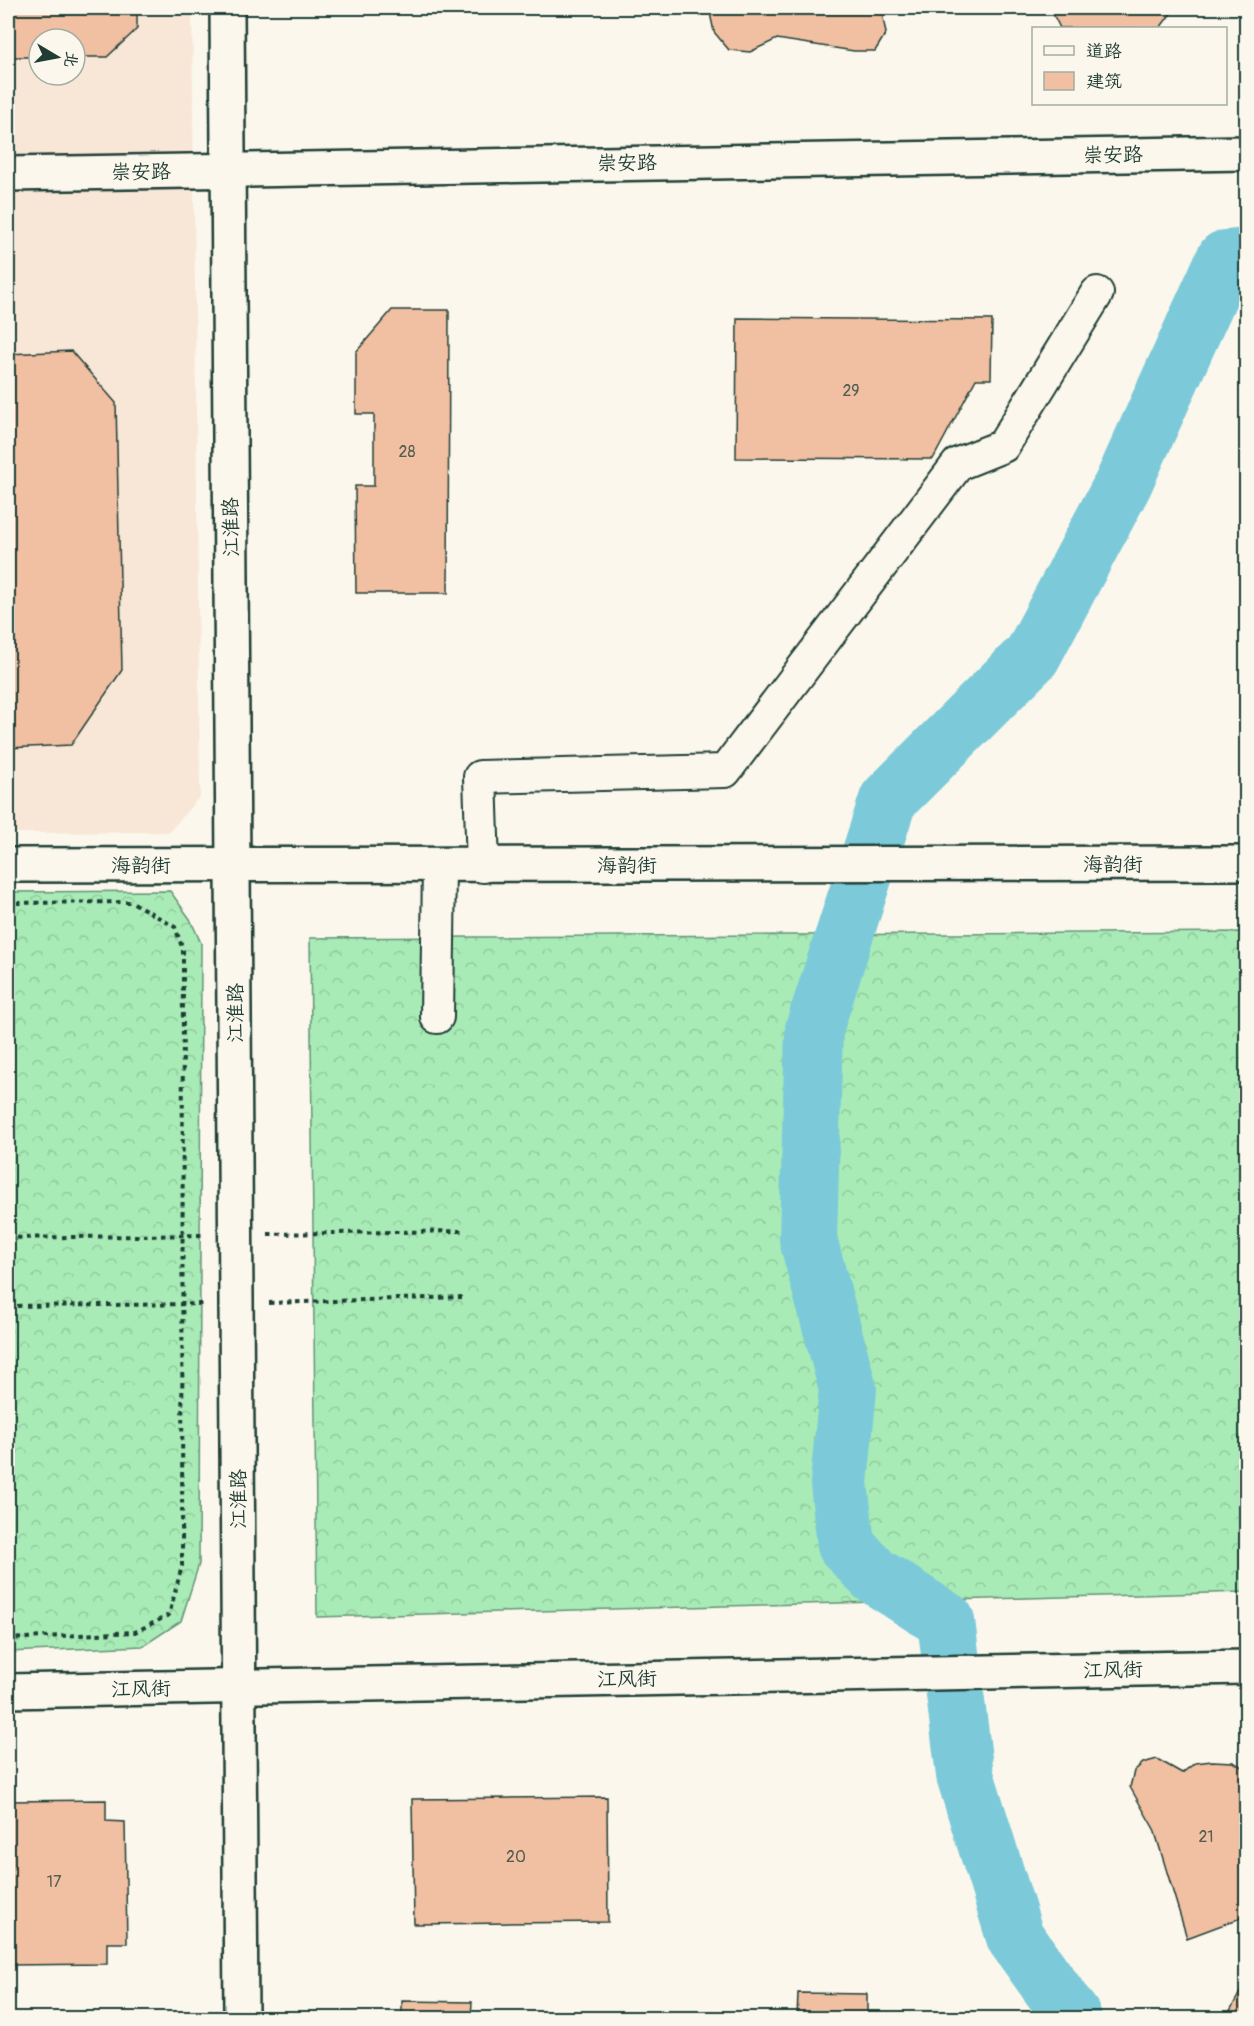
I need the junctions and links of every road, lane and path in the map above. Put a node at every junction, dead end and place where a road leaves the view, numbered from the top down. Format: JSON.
{"nodes":[{"id":1,"x":227,"y":8,"type":"edge"},
{"id":2,"x":1246,"y":153,"type":"edge"},
{"id":3,"x":228,"y":170,"type":"junction"},
{"id":4,"x":8,"y":174,"type":"edge"},
{"id":5,"x":1097,"y":293,"type":"dead end"},
{"id":6,"x":1246,"y":863,"type":"edge"},
{"id":7,"x":234,"y":864,"type":"junction"},
{"id":8,"x":8,"y":865,"type":"edge"},
{"id":9,"x":439,"y":866,"type":"junction"},
{"id":10,"x":483,"y":866,"type":"junction"},
{"id":11,"x":8,"y":903,"type":"edge"},
{"id":12,"x":437,"y":1017,"type":"dead end"},
{"id":13,"x":8,"y":1639,"type":"edge"},
{"id":14,"x":1246,"y":1667,"type":"edge"},
{"id":15,"x":240,"y":1687,"type":"junction"},
{"id":16,"x":8,"y":1691,"type":"edge"},
{"id":17,"x":242,"y":2019,"type":"edge"}],
"edges":[{"from":1,"to":3,"type":"street","name":"江淮路"},
{"from":2,"to":3,"type":"street","name":"崇安路"},
{"from":3,"to":4,"type":"street","name":"崇安路"},
{"from":3,"to":7,"type":"street","name":"江淮路"},
{"from":5,"to":10,"type":"street"},
{"from":6,"to":10,"type":"street","name":"海韵街"},
{"from":7,"to":8,"type":"street","name":"海韵街"},
{"from":7,"to":9,"type":"street","name":"海韵街"},
{"from":7,"to":15,"type":"street","name":"江淮路"},
{"from":9,"to":10,"type":"street","name":"海韵街"},
{"from":9,"to":12,"type":"street"},
{"from":11,"to":13,"type":"path"},
{"from":14,"to":15,"type":"street","name":"江风街"},
{"from":15,"to":16,"type":"street","name":"江风街"},
{"from":15,"to":17,"type":"street","name":"江淮路"}]}
